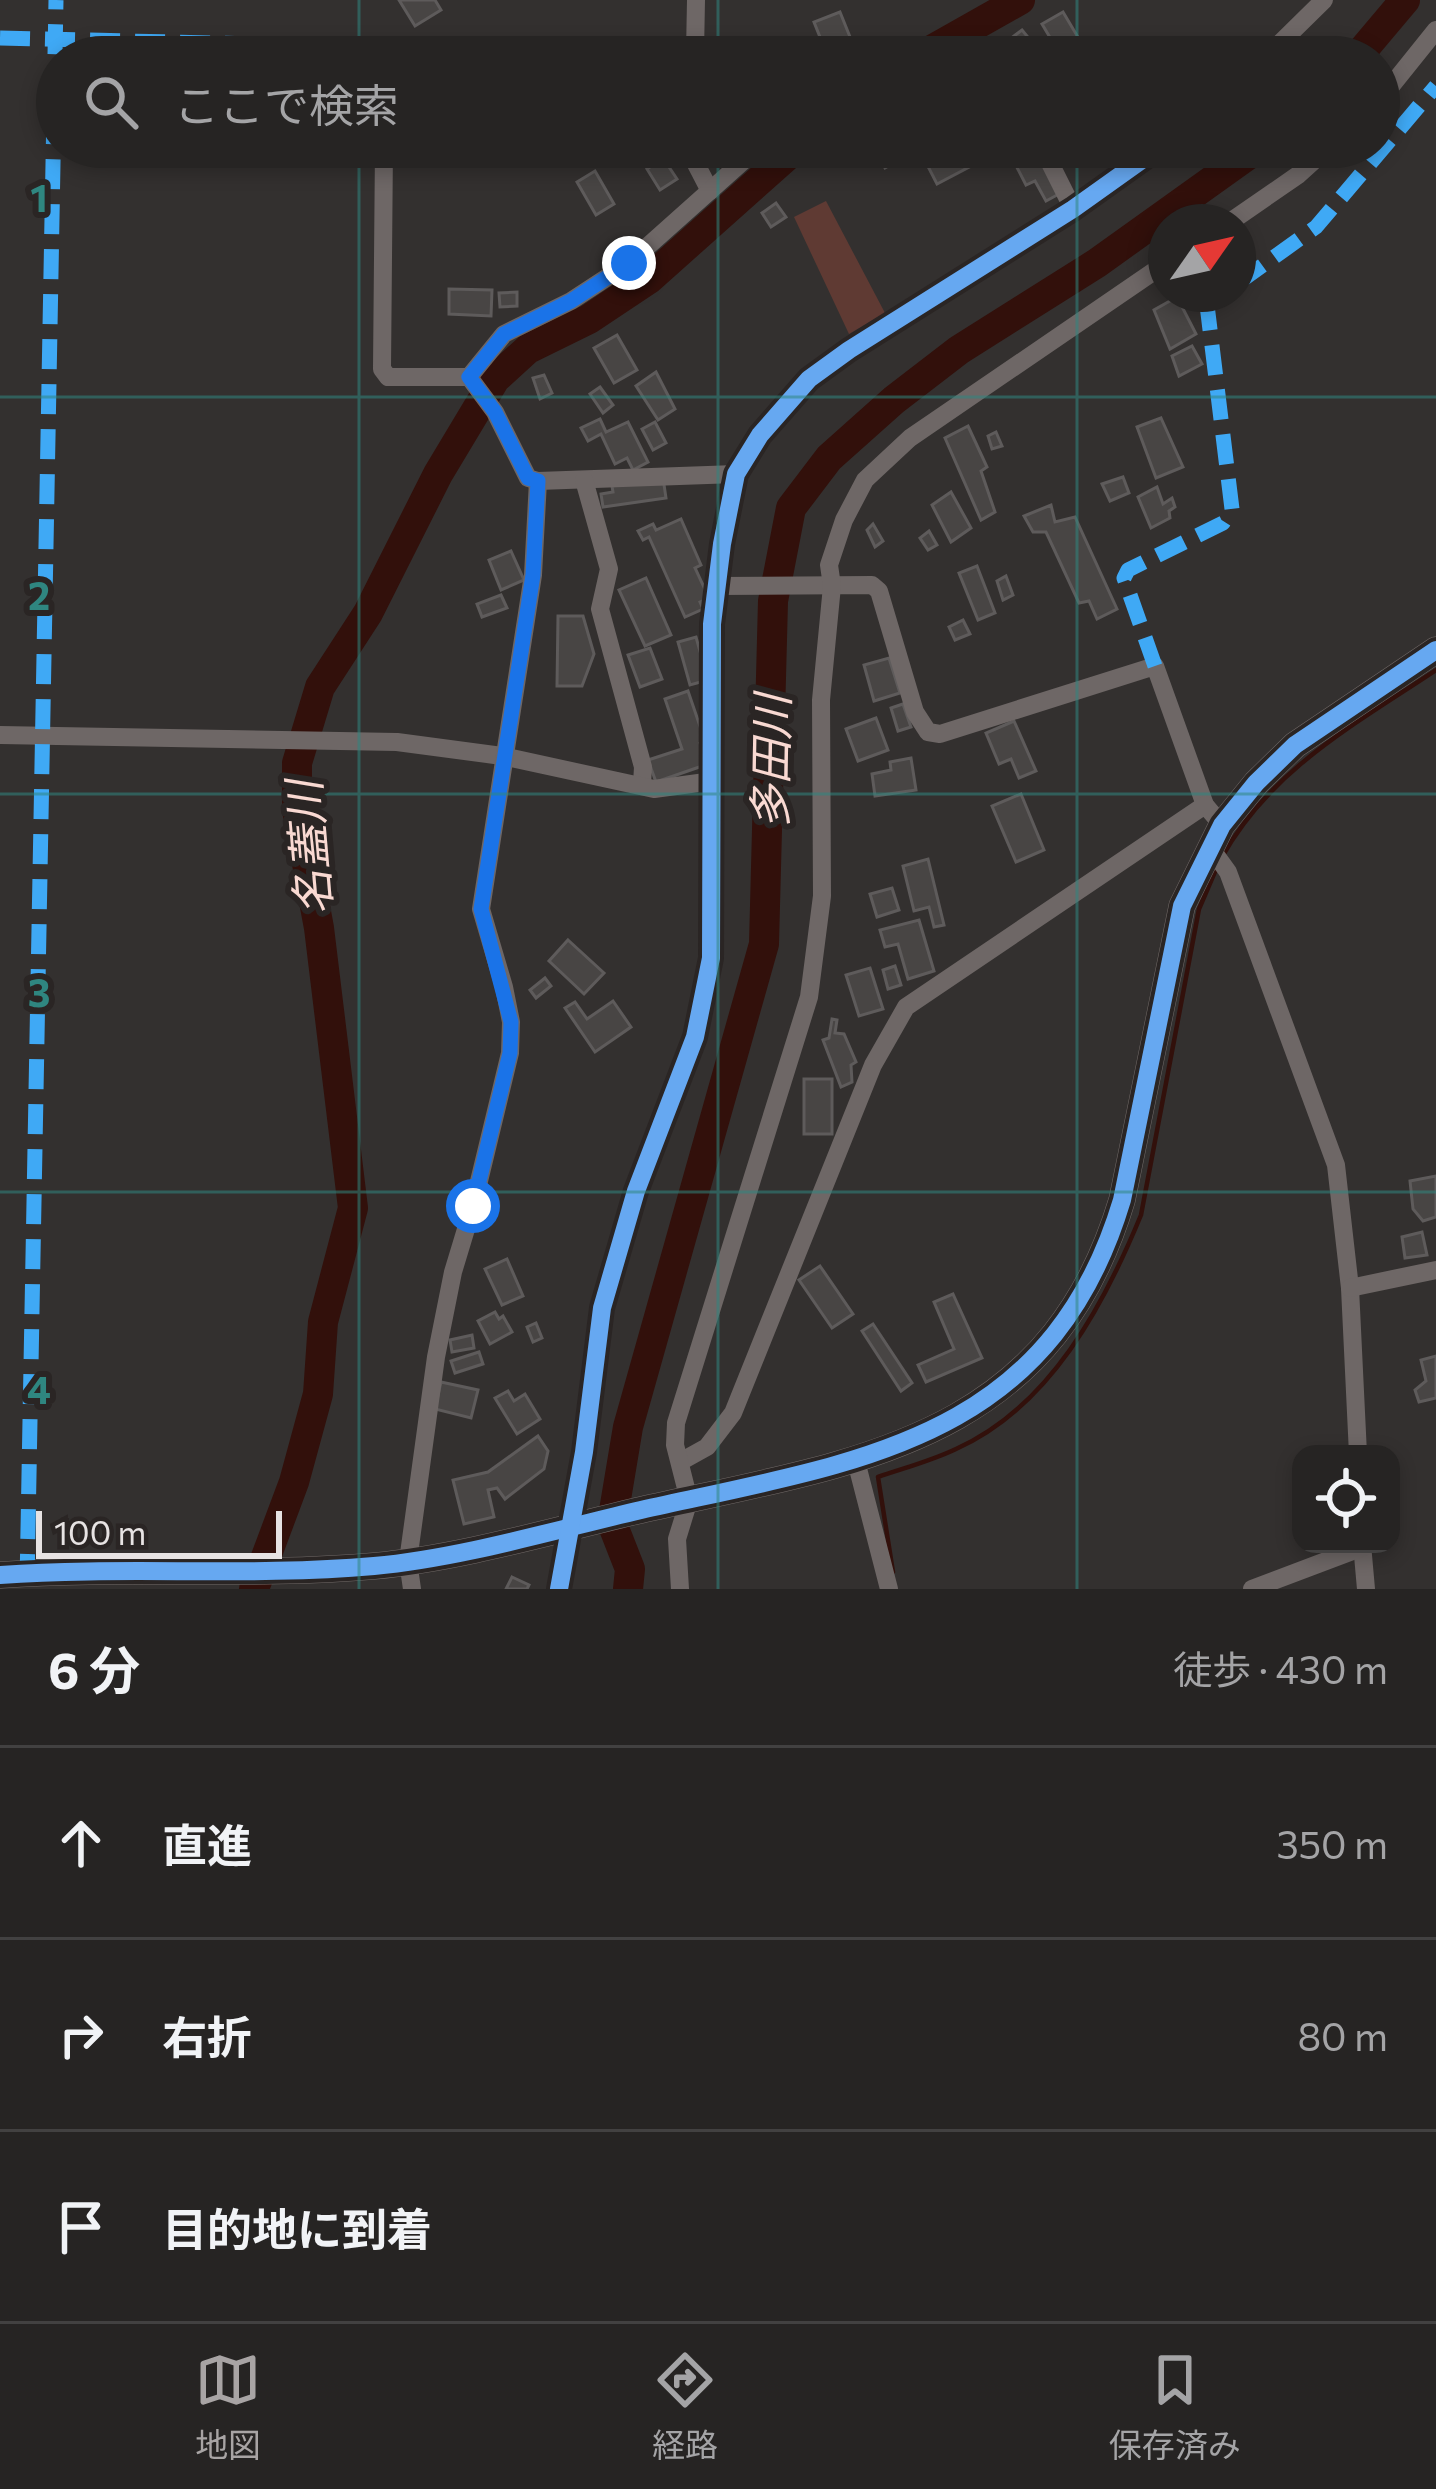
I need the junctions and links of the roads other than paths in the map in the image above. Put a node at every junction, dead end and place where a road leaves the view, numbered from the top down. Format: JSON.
{"nodes":[{"id":1,"x":696,"y":0,"type":"edge"},
{"id":2,"x":1324,"y":0,"type":"edge"},
{"id":3,"x":1436,"y":30,"type":"edge"},
{"id":4,"x":695,"y":36,"type":"edge"},
{"id":5,"x":1287,"y":36,"type":"edge"},
{"id":6,"x":1400,"y":75,"type":"edge"},
{"id":7,"x":384,"y":168,"type":"edge"},
{"id":8,"x":698,"y":168,"type":"edge"},
{"id":9,"x":736,"y":168,"type":"edge"},
{"id":10,"x":1052,"y":168,"type":"edge"},
{"id":11,"x":1131,"y":168,"type":"edge"},
{"id":12,"x":1304,"y":168,"type":"edge"},
{"id":13,"x":710,"y":191,"type":"junction"},
{"id":14,"x":1256,"y":204,"type":"edge"},
{"id":15,"x":1073,"y":209,"type":"junction"},
{"id":16,"x":1148,"y":276,"type":"edge"},
{"id":17,"x":472,"y":380,"type":"junction"},
{"id":18,"x":736,"y":474,"type":"junction"},
{"id":19,"x":584,"y":480,"type":"junction"},
{"id":20,"x":538,"y":481,"type":"junction"},
{"id":21,"x":828,"y":585,"type":"junction"},
{"id":22,"x":723,"y":586,"type":"junction"},
{"id":23,"x":1436,"y":650,"type":"edge"},
{"id":24,"x":0,"y":735,"type":"edge"},
{"id":25,"x":502,"y":756,"type":"junction"},
{"id":26,"x":712,"y":781,"type":"junction"},
{"id":27,"x":642,"y":784,"type":"junction"},
{"id":28,"x":1215,"y":839,"type":"junction"},
{"id":29,"x":1436,"y":1270,"type":"edge"},
{"id":30,"x":1351,"y":1288,"type":"junction"},
{"id":31,"x":1358,"y":1445,"type":"edge"},
{"id":32,"x":856,"y":1461,"type":"junction"},
{"id":33,"x":680,"y":1462,"type":"junction"},
{"id":34,"x":682,"y":1502,"type":"junction"},
{"id":35,"x":578,"y":1525,"type":"junction"},
{"id":36,"x":1344,"y":1553,"type":"edge"},
{"id":37,"x":1363,"y":1553,"type":"edge"},
{"id":38,"x":0,"y":1575,"type":"edge"},
{"id":39,"x":410,"y":1575,"type":"edge"},
{"id":40,"x":560,"y":1589,"type":"edge"},
{"id":41,"x":680,"y":1589,"type":"edge"},
{"id":42,"x":889,"y":1589,"type":"edge"},
{"id":43,"x":1252,"y":1589,"type":"edge"},
{"id":44,"x":1366,"y":1589,"type":"edge"}],
"edges":[{"from":1,"to":4,"type":"street"},
{"from":2,"to":5,"type":"street"},
{"from":3,"to":6,"type":"street"},
{"from":7,"to":17,"type":"street"},
{"from":8,"to":13,"type":"street"},
{"from":9,"to":13,"type":"street"},
{"from":10,"to":15,"type":"street"},
{"from":11,"to":15,"type":"street"},
{"from":12,"to":14,"type":"street"},
{"from":13,"to":17,"type":"street"},
{"from":15,"to":18,"type":"street"},
{"from":16,"to":21,"type":"street"},
{"from":17,"to":20,"type":"street"},
{"from":18,"to":19,"type":"street"},
{"from":18,"to":22,"type":"street"},
{"from":19,"to":20,"type":"street"},
{"from":19,"to":27,"type":"street"},
{"from":20,"to":25,"type":"street"},
{"from":21,"to":22,"type":"street"},
{"from":21,"to":28,"type":"street"},
{"from":21,"to":33,"type":"street"},
{"from":22,"to":26,"type":"street"},
{"from":23,"to":28,"type":"street"},
{"from":24,"to":25,"type":"street"},
{"from":25,"to":27,"type":"street"},
{"from":25,"to":39,"type":"street"},
{"from":26,"to":27,"type":"street"},
{"from":26,"to":35,"type":"street"},
{"from":28,"to":30,"type":"street"},
{"from":28,"to":32,"type":"street"},
{"from":28,"to":33,"type":"street"},
{"from":29,"to":30,"type":"street"},
{"from":30,"to":31,"type":"street"},
{"from":32,"to":34,"type":"street"},
{"from":32,"to":42,"type":"street"},
{"from":33,"to":34,"type":"street"},
{"from":34,"to":35,"type":"street"},
{"from":34,"to":41,"type":"street"},
{"from":35,"to":39,"type":"street"},
{"from":35,"to":40,"type":"street"},
{"from":36,"to":43,"type":"street"},
{"from":37,"to":44,"type":"street"},
{"from":38,"to":39,"type":"street"}]}
